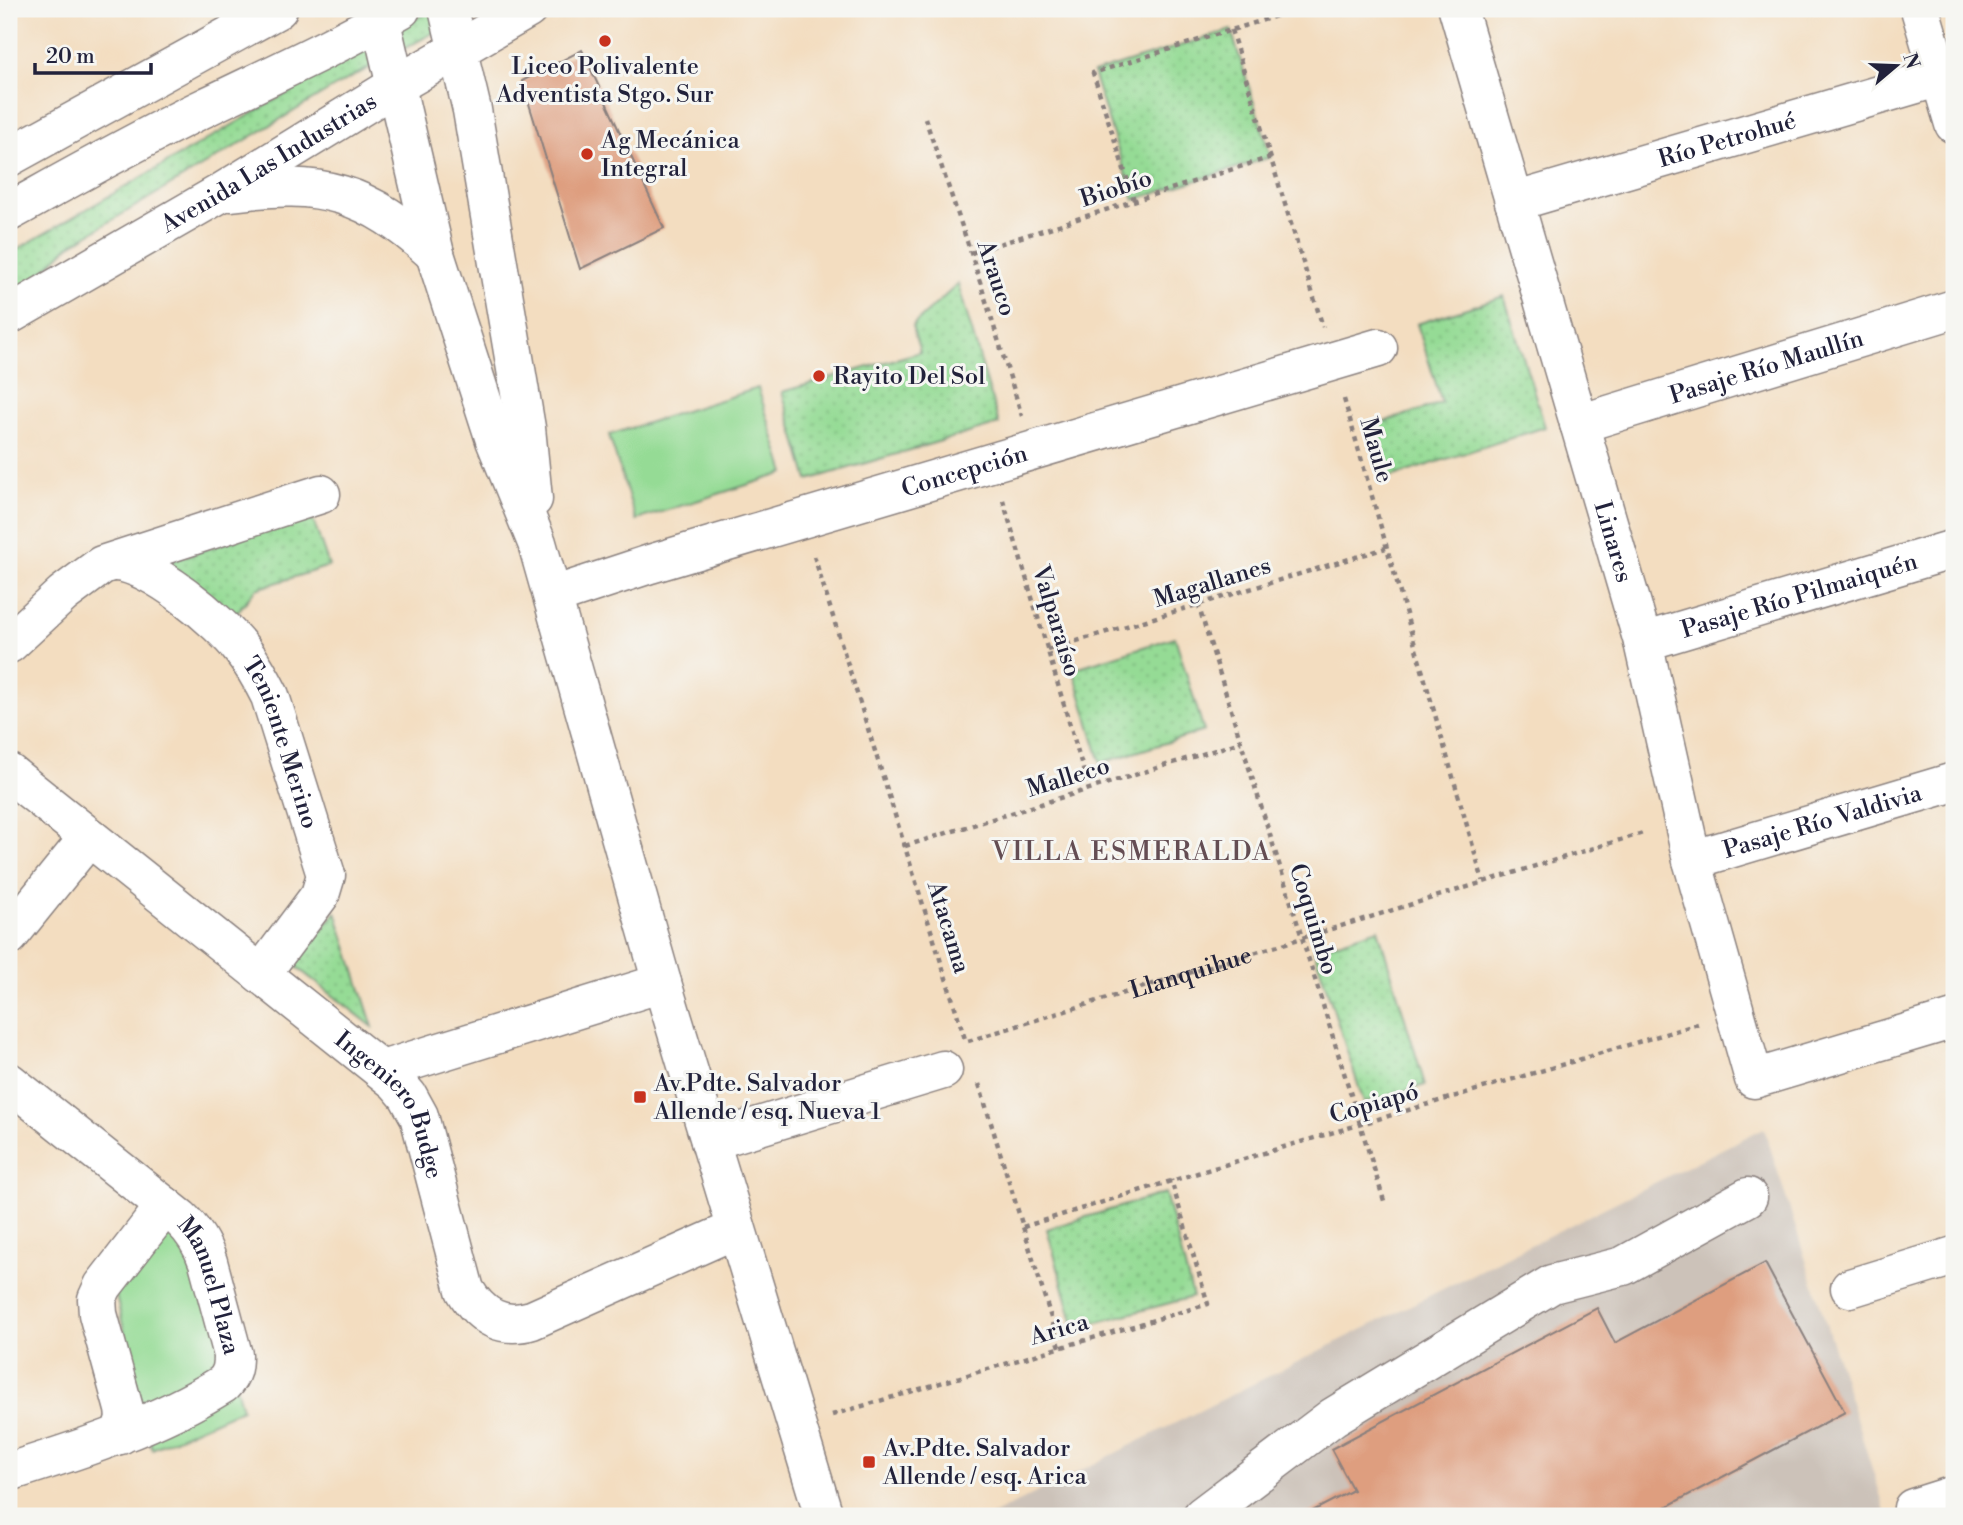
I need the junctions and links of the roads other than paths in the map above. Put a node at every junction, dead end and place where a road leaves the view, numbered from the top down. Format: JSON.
{"nodes":[{"id":1,"x":278,"y":9,"type":"edge"},
{"id":2,"x":448,"y":9,"type":"edge"},
{"id":3,"x":528,"y":9,"type":"edge"},
{"id":4,"x":1458,"y":9,"type":"edge"},
{"id":5,"x":1920,"y":9,"type":"edge"},
{"id":6,"x":382,"y":12,"type":"edge"},
{"id":7,"x":457,"y":49,"type":"junction"},
{"id":8,"x":1940,"y":77,"type":"junction"},
{"id":9,"x":395,"y":86,"type":"junction"},
{"id":10,"x":1954,"y":124,"type":"edge"},
{"id":11,"x":9,"y":157,"type":"edge"},
{"id":12,"x":9,"y":190,"type":"edge"},
{"id":13,"x":219,"y":194,"type":"junction"},
{"id":14,"x":1514,"y":202,"type":"junction"},
{"id":15,"x":9,"y":212,"type":"edge"},
{"id":16,"x":435,"y":254,"type":"junction"},
{"id":17,"x":1954,"y":309,"type":"edge"},
{"id":18,"x":9,"y":315,"type":"edge"},
{"id":19,"x":1378,"y":348,"type":"dead end"},
{"id":20,"x":1579,"y":424,"type":"junction"},
{"id":21,"x":321,"y":494,"type":"dead end"},
{"id":22,"x":537,"y":543,"type":"junction"},
{"id":23,"x":1954,"y":549,"type":"edge"},
{"id":24,"x":115,"y":562,"type":"junction"},
{"id":25,"x":553,"y":596,"type":"junction"},
{"id":26,"x":1643,"y":642,"type":"junction"},
{"id":27,"x":9,"y":645,"type":"edge"},
{"id":28,"x":9,"y":773,"type":"edge"},
{"id":29,"x":1954,"y":782,"type":"edge"},
{"id":30,"x":89,"y":837,"type":"junction"},
{"id":31,"x":1692,"y":860,"type":"junction"},
{"id":32,"x":9,"y":936,"type":"edge"},
{"id":33,"x":261,"y":974,"type":"junction"},
{"id":34,"x":662,"y":983,"type":"junction"},
{"id":35,"x":1954,"y":1019,"type":"edge"},
{"id":36,"x":964,"y":1062,"type":"road end"},
{"id":37,"x":382,"y":1070,"type":"junction"},
{"id":38,"x":9,"y":1082,"type":"edge"},
{"id":39,"x":710,"y":1141,"type":"junction"},
{"id":40,"x":1748,"y":1197,"type":"dead end"},
{"id":41,"x":165,"y":1206,"type":"junction"},
{"id":42,"x":736,"y":1229,"type":"junction"},
{"id":43,"x":1954,"y":1256,"type":"edge"},
{"id":44,"x":1850,"y":1288,"type":"dead end"},
{"id":45,"x":120,"y":1435,"type":"junction"},
{"id":46,"x":9,"y":1472,"type":"edge"},
{"id":47,"x":1954,"y":1495,"type":"edge"},
{"id":48,"x":1913,"y":1507,"type":"dead end"},
{"id":49,"x":824,"y":1516,"type":"edge"},
{"id":50,"x":1202,"y":1516,"type":"edge"}],
"edges":[{"from":1,"to":11,"type":"street"},
{"from":2,"to":7,"type":"street"},
{"from":3,"to":7,"type":"street","name":"Avenida Las Industrias"},
{"from":4,"to":14,"type":"street","name":"Linares"},
{"from":5,"to":8,"type":"street"},
{"from":6,"to":9,"type":"street"},
{"from":6,"to":12,"type":"street"},
{"from":6,"to":15,"type":"street"},
{"from":7,"to":9,"type":"street","name":"Avenida Las Industrias"},
{"from":7,"to":22,"type":"street"},
{"from":8,"to":10,"type":"street"},
{"from":8,"to":14,"type":"street","name":"Río Petrohué"},
{"from":9,"to":13,"type":"street","name":"Avenida Las Industrias"},
{"from":9,"to":16,"type":"street"},
{"from":13,"to":16,"type":"street"},
{"from":13,"to":18,"type":"street","name":"Avenida Las Industrias"},
{"from":14,"to":20,"type":"street","name":"Linares"},
{"from":16,"to":22,"type":"street"},
{"from":17,"to":20,"type":"street","name":"Pasaje Río Maullín"},
{"from":19,"to":25,"type":"street","name":"Concepción"},
{"from":20,"to":26,"type":"street","name":"Linares"},
{"from":21,"to":24,"type":"street"},
{"from":22,"to":25,"type":"street"},
{"from":23,"to":26,"type":"street","name":"Pasaje Río Pilmaiquén"},
{"from":24,"to":27,"type":"street"},
{"from":24,"to":33,"type":"street","name":"Teniente Merino"},
{"from":25,"to":34,"type":"street"},
{"from":26,"to":31,"type":"street","name":"Linares"},
{"from":28,"to":30,"type":"street","name":"Ingeniero Budge"},
{"from":29,"to":31,"type":"street","name":"Pasaje Río Valdivia"},
{"from":30,"to":32,"type":"street"},
{"from":30,"to":33,"type":"street","name":"Ingeniero Budge"},
{"from":31,"to":35,"type":"street","name":"Linares"},
{"from":33,"to":37,"type":"street","name":"Ingeniero Budge"},
{"from":34,"to":37,"type":"street"},
{"from":34,"to":39,"type":"street"},
{"from":36,"to":39,"type":"street"},
{"from":37,"to":42,"type":"street","name":"Ingeniero Budge"},
{"from":38,"to":41,"type":"street","name":"Manuel Plaza"},
{"from":39,"to":42,"type":"street"},
{"from":40,"to":50,"type":"street"},
{"from":41,"to":45,"type":"street","name":"Manuel Plaza"},
{"from":41,"to":45,"type":"street","name":"Manuel Plaza"},
{"from":42,"to":49,"type":"street"},
{"from":43,"to":44,"type":"street"},
{"from":45,"to":46,"type":"street","name":"Manuel Plaza"},
{"from":47,"to":48,"type":"street"}]}
